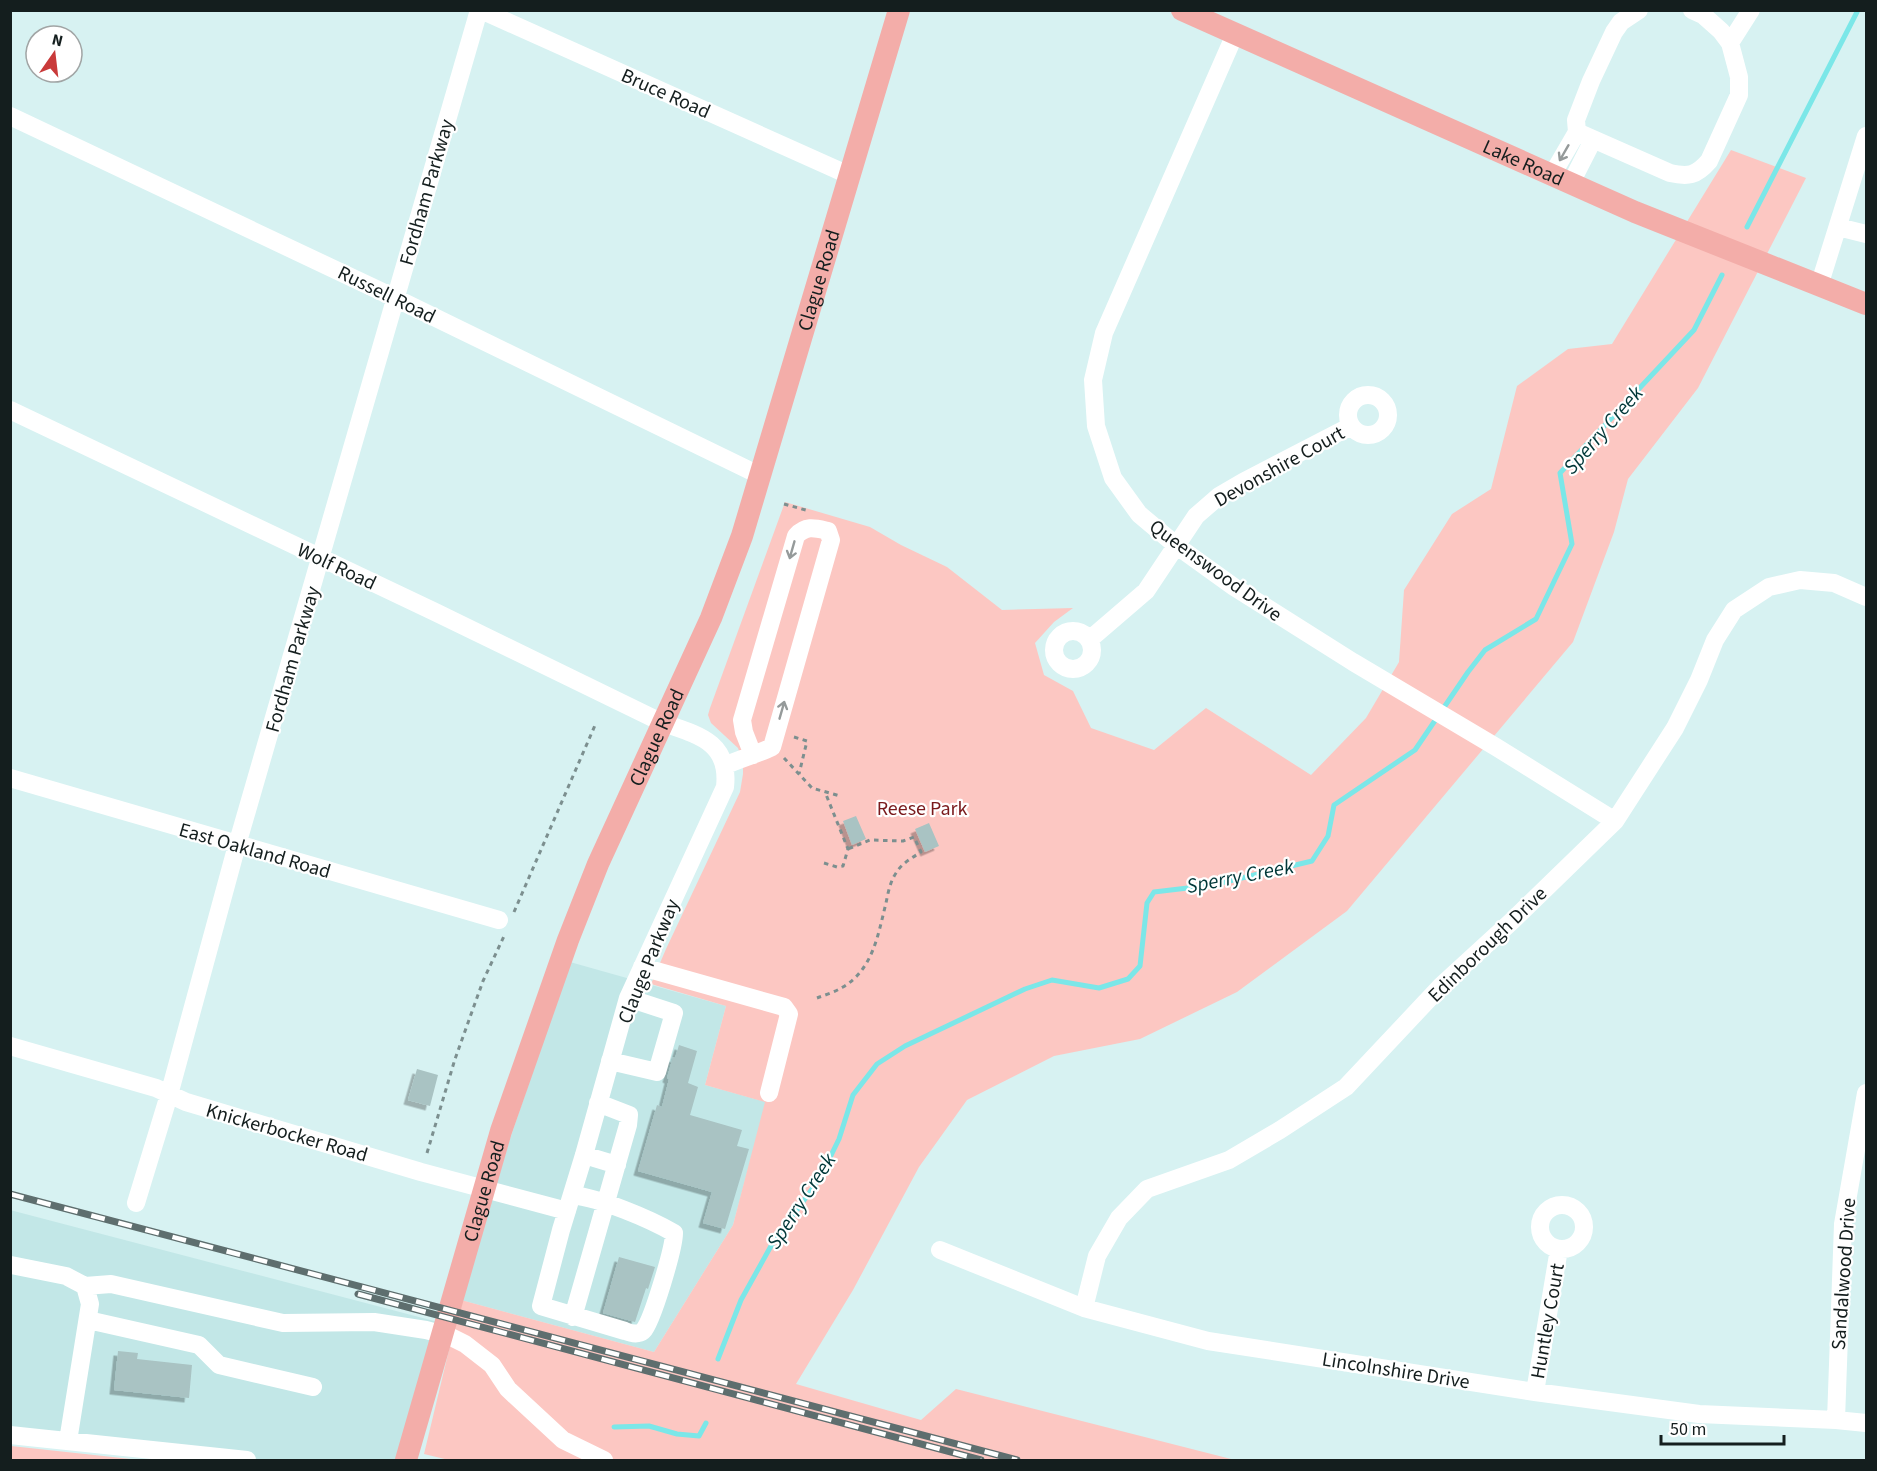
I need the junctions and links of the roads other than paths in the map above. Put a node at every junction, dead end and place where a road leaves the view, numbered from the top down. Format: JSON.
{"nodes":[{"id":1,"x":480,"y":10,"type":"edge"},
{"id":2,"x":899,"y":10,"type":"edge"},
{"id":3,"x":1182,"y":10,"type":"edge"},
{"id":4,"x":1692,"y":10,"type":"edge"},
{"id":5,"x":1751,"y":10,"type":"edge"},
{"id":6,"x":1633,"y":12,"type":"edge"},
{"id":7,"x":1235,"y":34,"type":"junction"},
{"id":8,"x":1730,"y":43,"type":"junction"},
{"id":9,"x":10,"y":116,"type":"edge"},
{"id":10,"x":1577,"y":132,"type":"junction"},
{"id":11,"x":1866,"y":135,"type":"edge"},
{"id":12,"x":1593,"y":140,"type":"junction"},
{"id":13,"x":851,"y":176,"type":"junction"},
{"id":14,"x":1562,"y":179,"type":"junction"},
{"id":15,"x":1838,"y":227,"type":"junction"},
{"id":16,"x":1866,"y":234,"type":"edge"},
{"id":17,"x":1820,"y":286,"type":"junction"},
{"id":18,"x":395,"y":298,"type":"junction"},
{"id":19,"x":1866,"y":304,"type":"edge"},
{"id":20,"x":10,"y":410,"type":"edge"},
{"id":21,"x":1351,"y":426,"type":"dead end"},
{"id":22,"x":761,"y":476,"type":"junction"},
{"id":23,"x":1177,"y":546,"type":"junction"},
{"id":24,"x":321,"y":559,"type":"junction"},
{"id":25,"x":1866,"y":597,"type":"edge"},
{"id":26,"x":1089,"y":640,"type":"dead end"},
{"id":27,"x":663,"y":723,"type":"junction"},
{"id":28,"x":753,"y":754,"type":"junction"},
{"id":29,"x":724,"y":766,"type":"junction"},
{"id":30,"x":10,"y":778,"type":"edge"},
{"id":31,"x":1615,"y":820,"type":"junction"},
{"id":32,"x":237,"y":845,"type":"junction"},
{"id":33,"x":499,"y":920,"type":"dead end"},
{"id":34,"x":642,"y":967,"type":"junction"},
{"id":35,"x":628,"y":998,"type":"junction"},
{"id":36,"x":10,"y":1046,"type":"edge"},
{"id":37,"x":610,"y":1061,"type":"junction"},
{"id":38,"x":770,"y":1093,"type":"dead end"},
{"id":39,"x":1866,"y":1093,"type":"edge"},
{"id":40,"x":169,"y":1095,"type":"junction"},
{"id":41,"x":598,"y":1103,"type":"junction"},
{"id":42,"x":584,"y":1155,"type":"junction"},
{"id":43,"x":617,"y":1165,"type":"junction"},
{"id":44,"x":136,"y":1203,"type":"dead end"},
{"id":45,"x":570,"y":1203,"type":"junction"},
{"id":46,"x":605,"y":1204,"type":"junction"},
{"id":47,"x":1560,"y":1249,"type":"dead end"},
{"id":48,"x":940,"y":1250,"type":"dead end"},
{"id":49,"x":11,"y":1265,"type":"edge"},
{"id":50,"x":85,"y":1286,"type":"junction"},
{"id":51,"x":1084,"y":1308,"type":"junction"},
{"id":52,"x":573,"y":1317,"type":"junction"},
{"id":53,"x":88,"y":1320,"type":"junction"},
{"id":54,"x":313,"y":1387,"type":"dead end"},
{"id":55,"x":1535,"y":1392,"type":"junction"},
{"id":56,"x":1836,"y":1420,"type":"junction"},
{"id":57,"x":1866,"y":1423,"type":"edge"},
{"id":58,"x":10,"y":1436,"type":"edge"},
{"id":59,"x":68,"y":1441,"type":"junction"},
{"id":60,"x":247,"y":1461,"type":"edge"},
{"id":61,"x":406,"y":1461,"type":"edge"},
{"id":62,"x":604,"y":1461,"type":"edge"}],
"edges":[{"from":1,"to":13,"type":"street","name":"Bruce Road"},
{"from":1,"to":18,"type":"street","name":"Fordham Parkway"},
{"from":2,"to":13,"type":"main road","name":"Clague Road"},
{"from":3,"to":7,"type":"main road","name":"Lake Road"},
{"from":4,"to":8,"type":"street"},
{"from":5,"to":8,"type":"street"},
{"from":6,"to":10,"type":"street"},
{"from":7,"to":14,"type":"main road","name":"Lake Road"},
{"from":7,"to":23,"type":"street","name":"Queenswood Drive"},
{"from":8,"to":12,"type":"street"},
{"from":9,"to":18,"type":"street","name":"Russell Road"},
{"from":10,"to":12,"type":"street"},
{"from":10,"to":14,"type":"street","one_way":true},
{"from":11,"to":15,"type":"street"},
{"from":12,"to":14,"type":"street"},
{"from":13,"to":22,"type":"main road","name":"Clague Road"},
{"from":14,"to":17,"type":"main road","name":"Lake Road"},
{"from":15,"to":16,"type":"street"},
{"from":15,"to":17,"type":"street"},
{"from":17,"to":19,"type":"main road","name":"Lake Road"},
{"from":18,"to":22,"type":"street","name":"Russell Road"},
{"from":18,"to":24,"type":"street","name":"Fordham Parkway"},
{"from":20,"to":24,"type":"street","name":"Wolf Road"},
{"from":21,"to":23,"type":"street","name":"Devonshire Court"},
{"from":22,"to":27,"type":"main road","name":"Clague Road"},
{"from":23,"to":26,"type":"street","name":"Devonshire Court"},
{"from":23,"to":31,"type":"street","name":"Queenswood Drive"},
{"from":24,"to":27,"type":"street","name":"Wolf Road"},
{"from":24,"to":32,"type":"street","name":"Fordham Parkway"},
{"from":25,"to":31,"type":"street","name":"Edinborough Drive"},
{"from":27,"to":29,"type":"street"},
{"from":27,"to":61,"type":"main road","name":"Clague Road"},
{"from":28,"to":28,"type":"street","one_way":true},
{"from":28,"to":29,"type":"street"},
{"from":29,"to":34,"type":"street","name":"Clauge Parkway"},
{"from":30,"to":32,"type":"street","name":"East Oakland Road"},
{"from":31,"to":51,"type":"street","name":"Edinborough Drive"},
{"from":32,"to":33,"type":"street","name":"East Oakland Road"},
{"from":32,"to":40,"type":"street","name":"Fordham Parkway"},
{"from":34,"to":35,"type":"street","name":"Clauge Parkway"},
{"from":34,"to":38,"type":"street"},
{"from":35,"to":37,"type":"street","name":"Clauge Parkway"},
{"from":35,"to":37,"type":"street"},
{"from":36,"to":40,"type":"street","name":"Knickerbocker Road"},
{"from":37,"to":41,"type":"street","name":"Clauge Parkway"},
{"from":39,"to":56,"type":"street","name":"Sandalwood Drive"},
{"from":40,"to":44,"type":"street","name":"Fordham Parkway"},
{"from":40,"to":45,"type":"street","name":"Knickerbocker Road"},
{"from":41,"to":42,"type":"street","name":"Clauge Parkway"},
{"from":41,"to":43,"type":"street"},
{"from":42,"to":43,"type":"street"},
{"from":42,"to":45,"type":"street","name":"Clauge Parkway"},
{"from":43,"to":46,"type":"street"},
{"from":45,"to":46,"type":"street","name":"Knickerbocker Road"},
{"from":45,"to":52,"type":"street","name":"Clauge Parkway"},
{"from":46,"to":52,"type":"street"},
{"from":46,"to":52,"type":"street","name":"Knickerbocker Road"},
{"from":47,"to":55,"type":"street","name":"Huntley Court"},
{"from":48,"to":51,"type":"street","name":"Lincolnshire Drive"},
{"from":49,"to":50,"type":"street"},
{"from":50,"to":53,"type":"street"},
{"from":50,"to":62,"type":"street"},
{"from":51,"to":55,"type":"street","name":"Lincolnshire Drive"},
{"from":53,"to":54,"type":"street"},
{"from":53,"to":59,"type":"street"},
{"from":55,"to":56,"type":"street","name":"Lincolnshire Drive"},
{"from":56,"to":57,"type":"street","name":"Lincolnshire Drive"},
{"from":58,"to":59,"type":"street"},
{"from":59,"to":60,"type":"street"}]}
